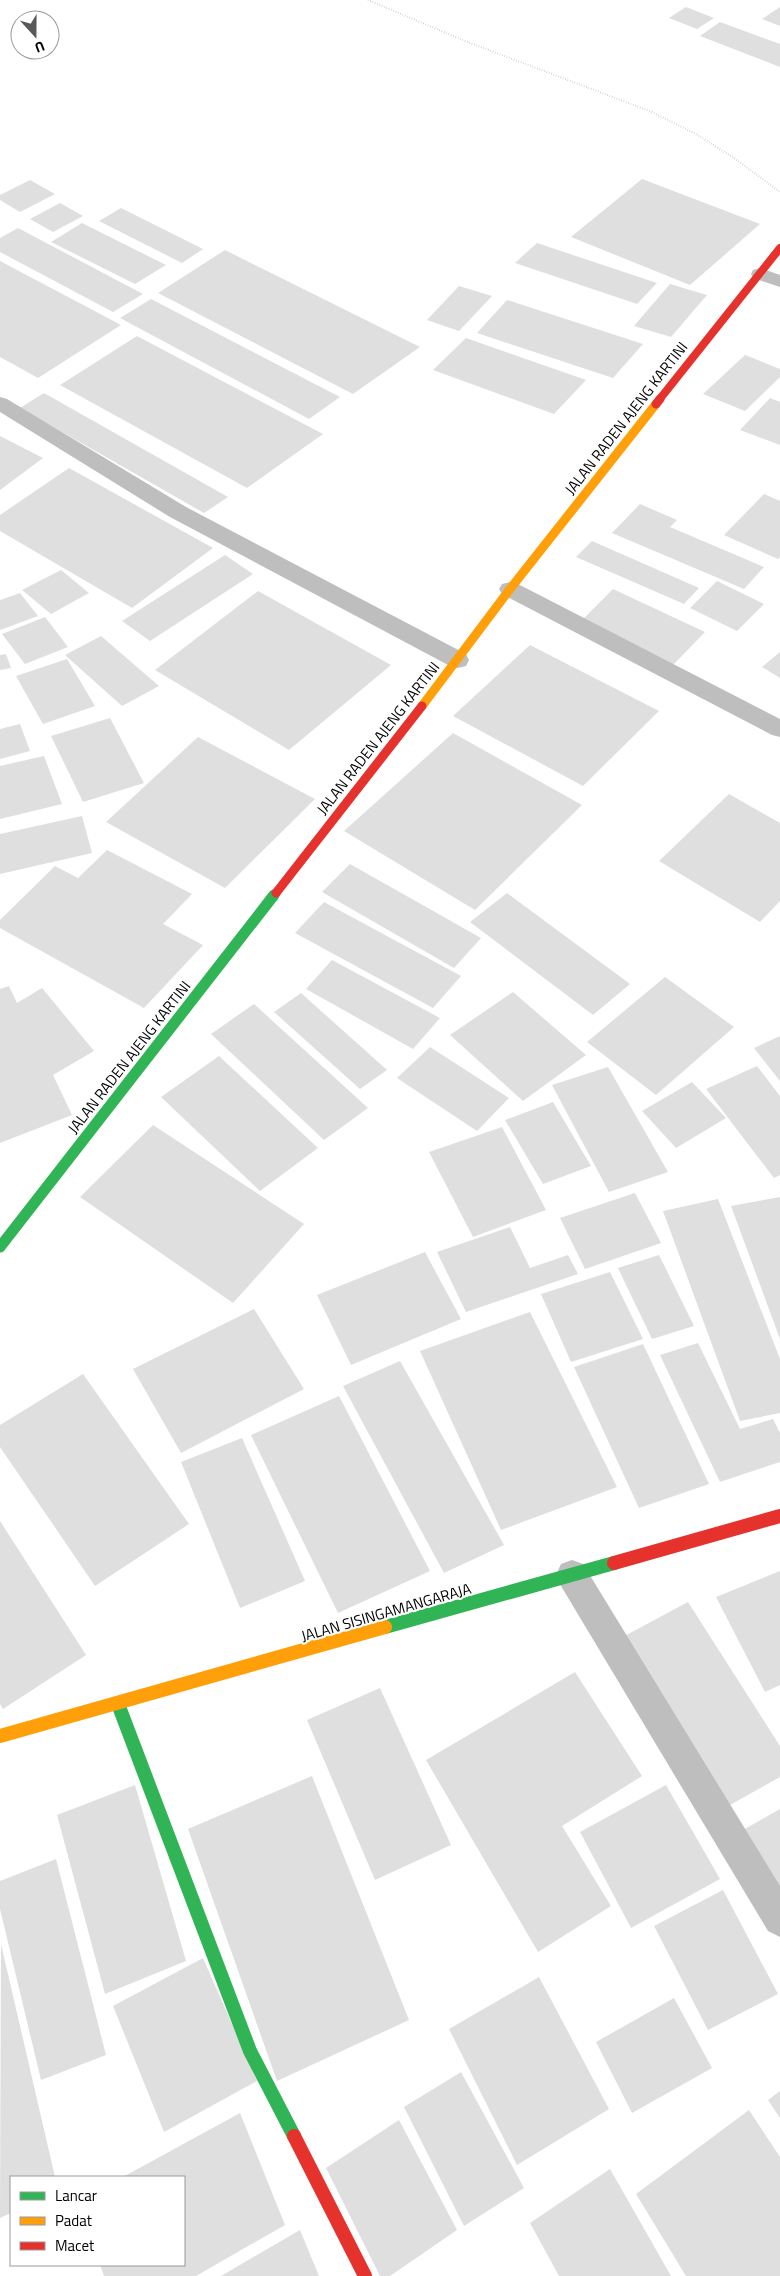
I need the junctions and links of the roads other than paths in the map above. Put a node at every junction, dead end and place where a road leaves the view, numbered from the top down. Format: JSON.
{"nodes":[{"id":1,"x":780,"y":248,"type":"edge"},
{"id":2,"x":760,"y":274,"type":"junction"},
{"id":3,"x":780,"y":281,"type":"edge"},
{"id":4,"x":0,"y":403,"type":"edge"},
{"id":5,"x":510,"y":589,"type":"junction"},
{"id":6,"x":458,"y":660,"type":"junction"},
{"id":7,"x":780,"y":729,"type":"edge"},
{"id":8,"x":0,"y":1247,"type":"edge"},
{"id":9,"x":780,"y":1516,"type":"edge"},
{"id":10,"x":572,"y":1576,"type":"junction"},
{"id":11,"x":118,"y":1704,"type":"junction"},
{"id":12,"x":0,"y":1736,"type":"edge"},
{"id":13,"x":780,"y":1919,"type":"edge"},
{"id":14,"x":365,"y":2276,"type":"edge"}],
"edges":[{"from":1,"to":2,"type":"street","name":"JALAN RADEN AJENG KARTINI"},
{"from":2,"to":3,"type":"street"},
{"from":2,"to":5,"type":"street","name":"JALAN RADEN AJENG KARTINI"},
{"from":4,"to":6,"type":"street"},
{"from":5,"to":6,"type":"street","name":"JALAN RADEN AJENG KARTINI"},
{"from":5,"to":7,"type":"street"},
{"from":6,"to":8,"type":"street","name":"JALAN RADEN AJENG KARTINI"},
{"from":9,"to":10,"type":"street","name":"JALAN SISINGAMANGARAJA"},
{"from":10,"to":11,"type":"street","name":"JALAN SISINGAMANGARAJA"},
{"from":10,"to":13,"type":"street"},
{"from":11,"to":12,"type":"street","name":"JALAN SISINGAMANGARAJA"},
{"from":11,"to":14,"type":"street"}]}
